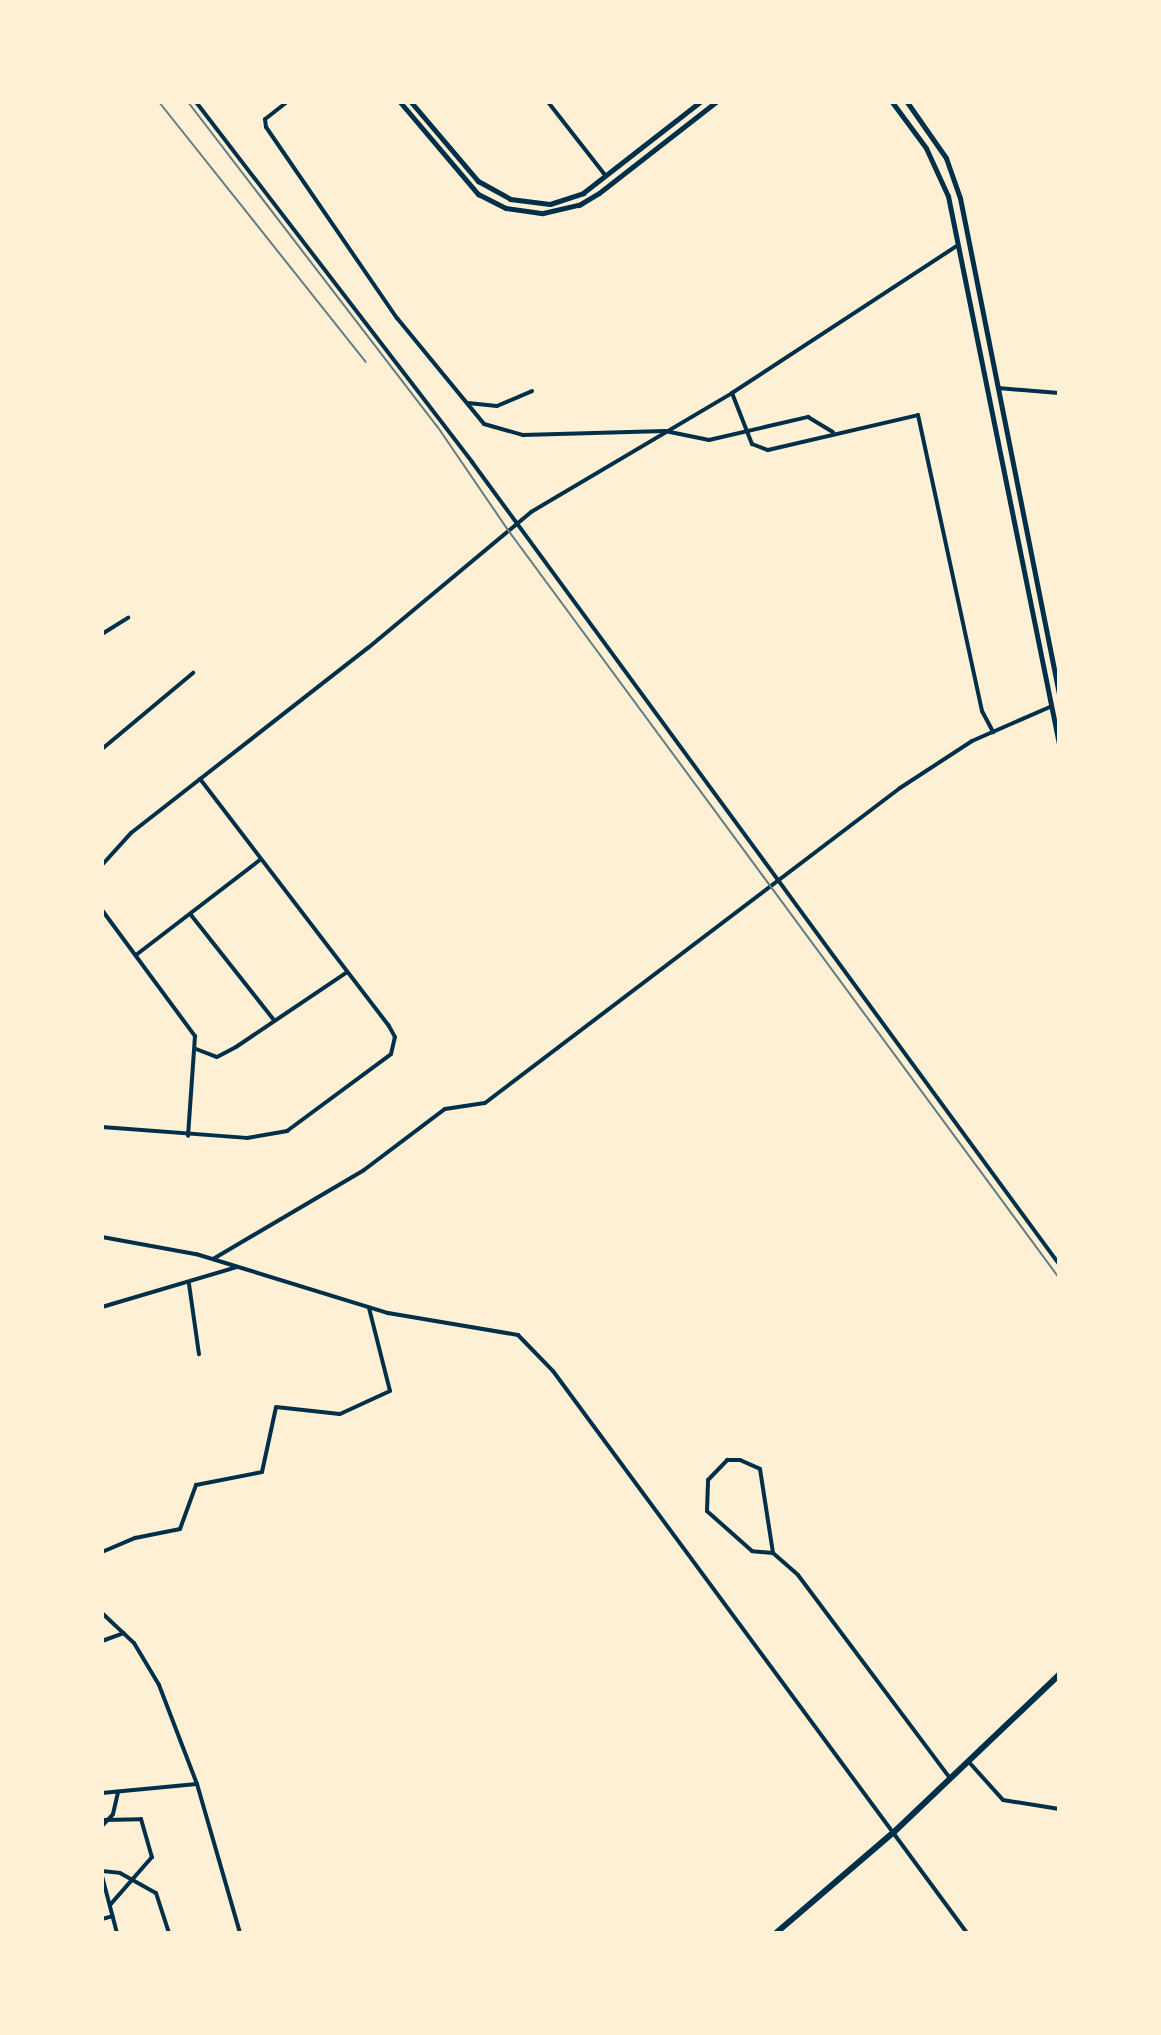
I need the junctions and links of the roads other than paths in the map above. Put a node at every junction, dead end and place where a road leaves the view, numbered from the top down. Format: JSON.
{"nodes":[{"id":1,"x":196,"y":102,"type":"edge"},
{"id":2,"x":287,"y":102,"type":"edge"},
{"id":3,"x":400,"y":102,"type":"edge"},
{"id":4,"x":411,"y":102,"type":"edge"},
{"id":5,"x":548,"y":102,"type":"edge"},
{"id":6,"x":700,"y":102,"type":"edge"},
{"id":7,"x":716,"y":102,"type":"edge"},
{"id":8,"x":892,"y":102,"type":"edge"},
{"id":9,"x":907,"y":102,"type":"edge"},
{"id":10,"x":452,"y":154,"type":"junction"},
{"id":11,"x":444,"y":159,"type":"junction"},
{"id":12,"x":605,"y":175,"type":"junction"},
{"id":13,"x":958,"y":245,"type":"junction"},
{"id":14,"x":998,"y":388,"type":"junction"},
{"id":15,"x":532,"y":391,"type":"dead end"},
{"id":16,"x":732,"y":393,"type":"junction"},
{"id":17,"x":1059,"y":393,"type":"edge"},
{"id":18,"x":465,"y":402,"type":"junction"},
{"id":19,"x":665,"y":431,"type":"junction"},
{"id":20,"x":748,"y":432,"type":"junction"},
{"id":21,"x":833,"y":432,"type":"junction"},
{"id":22,"x":518,"y":522,"type":"junction"},
{"id":23,"x":128,"y":618,"type":"dead end"},
{"id":24,"x":102,"y":634,"type":"edge"},
{"id":25,"x":193,"y":673,"type":"dead end"},
{"id":26,"x":1059,"y":694,"type":"edge"},
{"id":27,"x":1050,"y":707,"type":"junction"},
{"id":28,"x":993,"y":732,"type":"junction"},
{"id":29,"x":1059,"y":744,"type":"edge"},
{"id":30,"x":102,"y":749,"type":"edge"},
{"id":31,"x":200,"y":779,"type":"junction"},
{"id":32,"x":260,"y":860,"type":"junction"},
{"id":33,"x":102,"y":865,"type":"edge"},
{"id":34,"x":779,"y":881,"type":"junction"},
{"id":35,"x":102,"y":910,"type":"edge"},
{"id":36,"x":191,"y":915,"type":"junction"},
{"id":37,"x":136,"y":955,"type":"junction"},
{"id":38,"x":347,"y":972,"type":"junction"},
{"id":39,"x":274,"y":1020,"type":"junction"},
{"id":40,"x":196,"y":1049,"type":"junction"},
{"id":41,"x":102,"y":1091,"type":"edge"},
{"id":42,"x":102,"y":1124,"type":"edge"},
{"id":43,"x":188,"y":1136,"type":"junction"},
{"id":44,"x":102,"y":1237,"type":"edge"},
{"id":45,"x":213,"y":1259,"type":"junction"},
{"id":46,"x":1059,"y":1264,"type":"edge"},
{"id":47,"x":238,"y":1266,"type":"junction"},
{"id":48,"x":189,"y":1284,"type":"junction"},
{"id":49,"x":102,"y":1307,"type":"edge"},
{"id":50,"x":369,"y":1308,"type":"junction"},
{"id":51,"x":199,"y":1354,"type":"dead end"},
{"id":52,"x":102,"y":1552,"type":"edge"},
{"id":53,"x":773,"y":1553,"type":"junction"},
{"id":54,"x":102,"y":1613,"type":"edge"},
{"id":55,"x":124,"y":1633,"type":"junction"},
{"id":56,"x":102,"y":1641,"type":"edge"},
{"id":57,"x":1059,"y":1675,"type":"edge"},
{"id":58,"x":968,"y":1761,"type":"junction"},
{"id":59,"x":950,"y":1778,"type":"junction"},
{"id":60,"x":197,"y":1784,"type":"junction"},
{"id":61,"x":118,"y":1792,"type":"junction"},
{"id":62,"x":102,"y":1793,"type":"edge"},
{"id":63,"x":1059,"y":1809,"type":"edge"},
{"id":64,"x":104,"y":1822,"type":"edge"},
{"id":65,"x":894,"y":1832,"type":"junction"},
{"id":66,"x":102,"y":1873,"type":"edge"},
{"id":67,"x":130,"y":1878,"type":"junction"},
{"id":68,"x":110,"y":1905,"type":"junction"},
{"id":69,"x":113,"y":1916,"type":"junction"},
{"id":70,"x":102,"y":1919,"type":"edge"},
{"id":71,"x":117,"y":1933,"type":"edge"},
{"id":72,"x":169,"y":1933,"type":"edge"},
{"id":73,"x":240,"y":1933,"type":"edge"},
{"id":74,"x":776,"y":1933,"type":"edge"},
{"id":75,"x":967,"y":1933,"type":"edge"}],
"edges":[{"from":1,"to":22,"type":"street"},
{"from":2,"to":18,"type":"street"},
{"from":3,"to":11,"type":"main road"},
{"from":4,"to":10,"type":"main road"},
{"from":5,"to":12,"type":"street"},
{"from":6,"to":12,"type":"main road"},
{"from":7,"to":11,"type":"main road"},
{"from":8,"to":13,"type":"main road"},
{"from":9,"to":14,"type":"main road"},
{"from":10,"to":11,"type":"main road"},
{"from":10,"to":12,"type":"main road"},
{"from":13,"to":16,"type":"street"},
{"from":13,"to":27,"type":"main road"},
{"from":14,"to":17,"type":"street"},
{"from":14,"to":26,"type":"main road"},
{"from":15,"to":18,"type":"street"},
{"from":16,"to":19,"type":"street"},
{"from":16,"to":20,"type":"street"},
{"from":18,"to":19,"type":"street"},
{"from":19,"to":20,"type":"street"},
{"from":19,"to":22,"type":"street"},
{"from":20,"to":21,"type":"street"},
{"from":20,"to":21,"type":"street"},
{"from":21,"to":28,"type":"street"},
{"from":22,"to":31,"type":"street"},
{"from":22,"to":34,"type":"street"},
{"from":23,"to":24,"type":"street"},
{"from":25,"to":30,"type":"street"},
{"from":27,"to":28,"type":"street"},
{"from":27,"to":29,"type":"main road"},
{"from":28,"to":34,"type":"street"},
{"from":31,"to":32,"type":"street"},
{"from":31,"to":33,"type":"street"},
{"from":32,"to":36,"type":"street"},
{"from":32,"to":38,"type":"street"},
{"from":34,"to":45,"type":"street"},
{"from":34,"to":46,"type":"street"},
{"from":35,"to":37,"type":"street"},
{"from":36,"to":37,"type":"street"},
{"from":36,"to":39,"type":"street"},
{"from":37,"to":40,"type":"street"},
{"from":38,"to":39,"type":"street"},
{"from":38,"to":43,"type":"street"},
{"from":39,"to":40,"type":"street"},
{"from":40,"to":43,"type":"street"},
{"from":41,"to":42,"type":"street"},
{"from":42,"to":43,"type":"street"},
{"from":44,"to":45,"type":"street"},
{"from":45,"to":47,"type":"street"},
{"from":47,"to":48,"type":"street"},
{"from":47,"to":50,"type":"street"},
{"from":48,"to":49,"type":"street"},
{"from":48,"to":51,"type":"street"},
{"from":50,"to":52,"type":"street"},
{"from":50,"to":65,"type":"street"},
{"from":53,"to":53,"type":"street"},
{"from":53,"to":59,"type":"street"},
{"from":54,"to":55,"type":"street"},
{"from":55,"to":56,"type":"street"},
{"from":55,"to":60,"type":"street"},
{"from":57,"to":58,"type":"main road"},
{"from":58,"to":59,"type":"main road"},
{"from":58,"to":63,"type":"street"},
{"from":59,"to":65,"type":"main road"},
{"from":60,"to":61,"type":"street"},
{"from":60,"to":73,"type":"street"},
{"from":61,"to":62,"type":"street"},
{"from":61,"to":64,"type":"street"},
{"from":64,"to":67,"type":"street"},
{"from":65,"to":74,"type":"main road"},
{"from":65,"to":75,"type":"street"},
{"from":66,"to":67,"type":"street"},
{"from":66,"to":68,"type":"street"},
{"from":67,"to":68,"type":"street"},
{"from":67,"to":72,"type":"street"},
{"from":68,"to":69,"type":"street"},
{"from":69,"to":70,"type":"street"},
{"from":69,"to":71,"type":"street"}]}
